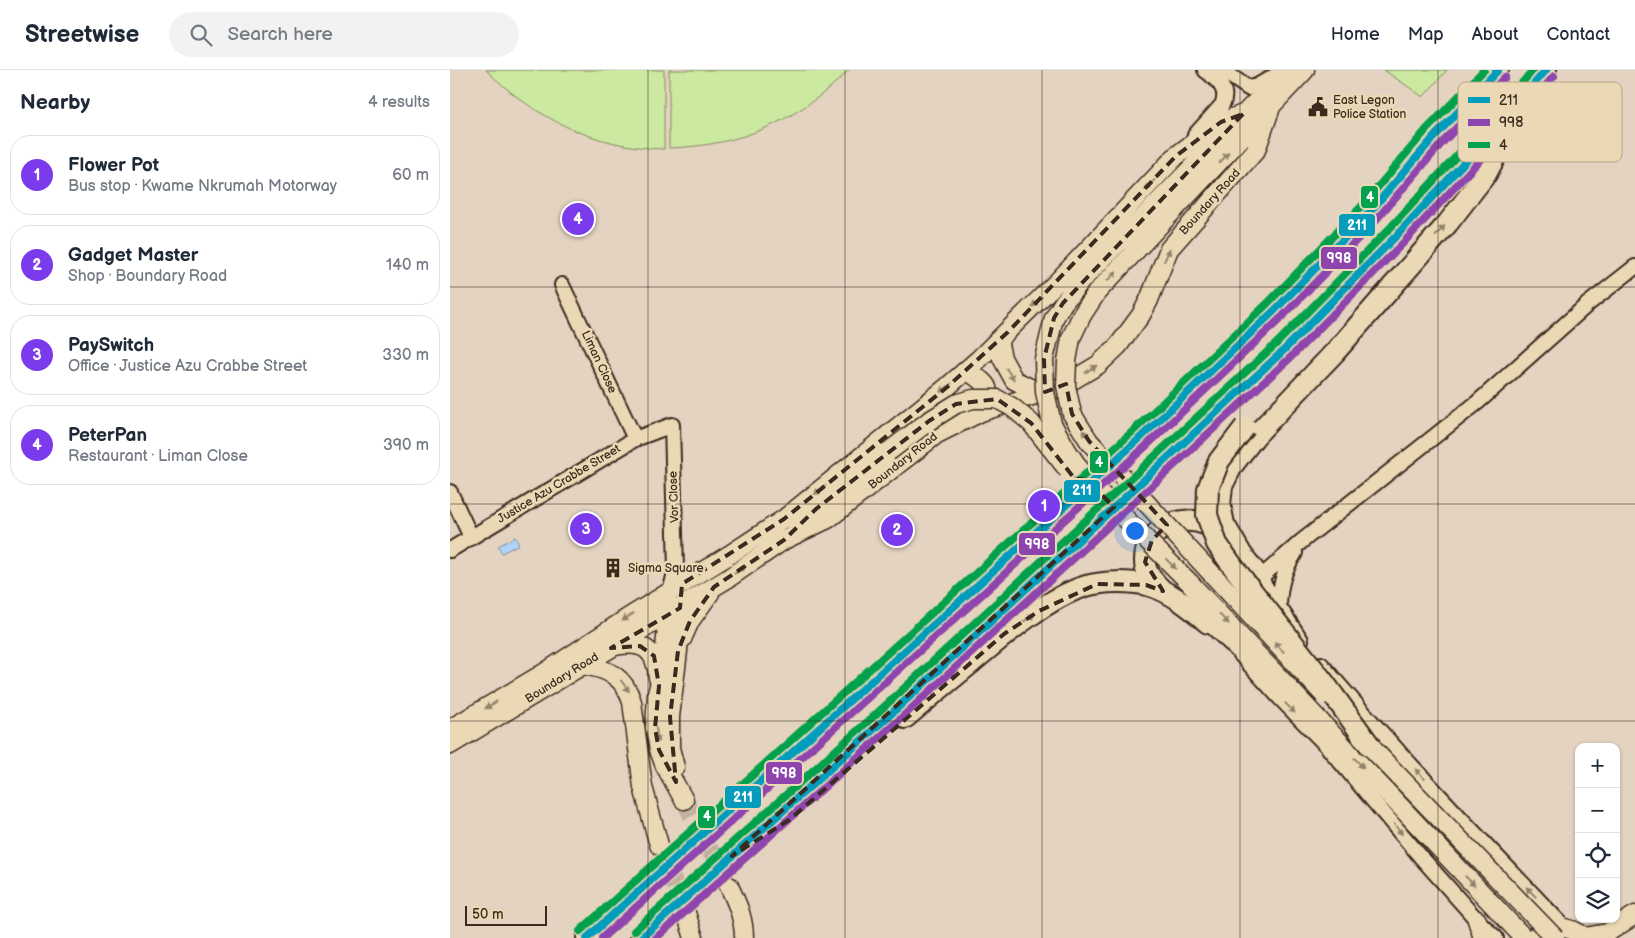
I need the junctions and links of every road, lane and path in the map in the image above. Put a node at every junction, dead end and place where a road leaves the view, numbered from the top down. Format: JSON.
{"nodes":[{"id":1,"x":1205,"y":70,"type":"edge"},
{"id":2,"x":1222,"y":70,"type":"edge"},
{"id":3,"x":1286,"y":70,"type":"edge"},
{"id":4,"x":1305,"y":70,"type":"edge"},
{"id":5,"x":1498,"y":70,"type":"edge"},
{"id":6,"x":1487,"y":82,"type":"edge"},
{"id":7,"x":1272,"y":107,"type":"junction"},
{"id":8,"x":1458,"y":112,"type":"edge"},
{"id":9,"x":1243,"y":114,"type":"junction"},
{"id":10,"x":1176,"y":156,"type":"junction"},
{"id":11,"x":1464,"y":162,"type":"edge"},
{"id":12,"x":1493,"y":162,"type":"edge"},
{"id":13,"x":1635,"y":267,"type":"edge"},
{"id":14,"x":1409,"y":268,"type":"junction"},
{"id":15,"x":562,"y":285,"type":"dead end"},
{"id":16,"x":998,"y":340,"type":"junction"},
{"id":17,"x":966,"y":370,"type":"junction"},
{"id":18,"x":1040,"y":393,"type":"junction"},
{"id":19,"x":981,"y":412,"type":"junction"},
{"id":20,"x":672,"y":425,"type":"joint"},
{"id":21,"x":635,"y":439,"type":"junction"},
{"id":22,"x":1087,"y":480,"type":"junction"},
{"id":23,"x":450,"y":492,"type":"edge"},
{"id":24,"x":471,"y":537,"type":"junction"},
{"id":25,"x":784,"y":540,"type":"junction"},
{"id":26,"x":1302,"y":541,"type":"junction"},
{"id":27,"x":450,"y":550,"type":"edge"},
{"id":28,"x":1242,"y":555,"type":"junction"},
{"id":29,"x":1260,"y":578,"type":"junction"},
{"id":30,"x":676,"y":581,"type":"junction"},
{"id":31,"x":714,"y":587,"type":"junction"},
{"id":32,"x":1163,"y":591,"type":"junction"},
{"id":33,"x":1279,"y":605,"type":"junction"},
{"id":34,"x":674,"y":611,"type":"junction"},
{"id":35,"x":1208,"y":623,"type":"joint"},
{"id":36,"x":610,"y":648,"type":"junction"},
{"id":37,"x":678,"y":651,"type":"junction"},
{"id":38,"x":583,"y":664,"type":"junction"},
{"id":39,"x":659,"y":686,"type":"junction"},
{"id":40,"x":450,"y":730,"type":"edge"},
{"id":41,"x":450,"y":745,"type":"edge"},
{"id":42,"x":1371,"y":747,"type":"junction"},
{"id":43,"x":676,"y":782,"type":"junction"},
{"id":44,"x":684,"y":800,"type":"tunnel mouth"},
{"id":45,"x":659,"y":845,"type":"tunnel mouth"},
{"id":46,"x":732,"y":856,"type":"junction"},
{"id":47,"x":729,"y":886,"type":"tunnel mouth"},
{"id":48,"x":686,"y":913,"type":"tunnel mouth"},
{"id":49,"x":1635,"y":915,"type":"edge"},
{"id":50,"x":1477,"y":920,"type":"junction"},
{"id":51,"x":1560,"y":933,"type":"edge"},
{"id":52,"x":587,"y":938,"type":"edge"},
{"id":53,"x":640,"y":938,"type":"edge"},
{"id":54,"x":694,"y":938,"type":"edge"},
{"id":55,"x":744,"y":938,"type":"edge"},
{"id":56,"x":1483,"y":938,"type":"edge"},
{"id":57,"x":1496,"y":938,"type":"edge"},
{"id":58,"x":1524,"y":938,"type":"edge"},
{"id":59,"x":1533,"y":938,"type":"edge"},
{"id":60,"x":1585,"y":938,"type":"edge"}],
"edges":[{"from":1,"to":10,"type":"street"},
{"from":2,"to":3,"type":"street"},
{"from":3,"to":9,"type":"main road","name":"Boundary Road"},
{"from":4,"to":7,"type":"main road","name":"Boundary Road"},
{"from":5,"to":6,"type":"highway"},
{"from":18,"to":7,"type":"main road","name":"Boundary Road","one_way":true},
{"from":42,"to":7,"type":"main road","name":"Boundary Road","one_way":true,"bridge":true},
{"from":8,"to":52,"type":"highway"},
{"from":9,"to":10,"type":"main road","name":"Boundary Road"},
{"from":9,"to":22,"type":"main road","name":"Boundary Road","bridge":true},
{"from":10,"to":16,"type":"main road","name":"Boundary Road","one_way":true},
{"from":11,"to":46,"type":"highway"},
{"from":14,"to":12,"type":"highway","one_way":true},
{"from":13,"to":26,"type":"street"},
{"from":14,"to":28,"type":"highway"},
{"from":14,"to":42,"type":"highway","bridge":true},
{"from":15,"to":21,"type":"street","name":"Liman Close"},
{"from":16,"to":17,"type":"main road","name":"Boundary Road"},
{"from":16,"to":18,"type":"main road","one_way":true},
{"from":17,"to":19,"type":"main road"},
{"from":17,"to":30,"type":"main road","name":"Boundary Road","one_way":true},
{"from":18,"to":19,"type":"main road","name":"Boundary Road"},
{"from":19,"to":25,"type":"main road","name":"Boundary Road"},
{"from":20,"to":21,"type":"street","name":"Justice Azu Crabbe Street"},
{"from":20,"to":30,"type":"street","name":"Vor Close"},
{"from":21,"to":24,"type":"street","name":"Justice Azu Crabbe Street"},
{"from":22,"to":25,"type":"main road","bridge":true},
{"from":22,"to":58,"type":"main road","one_way":true,"bridge":true},
{"from":23,"to":24,"type":"street"},
{"from":24,"to":27,"type":"street","name":"Justice Azu Crabbe Street"},
{"from":31,"to":25,"type":"main road","name":"Boundary Road","one_way":true},
{"from":26,"to":29,"type":"street"},
{"from":26,"to":33,"type":"street"},
{"from":28,"to":29,"type":"highway"},
{"from":28,"to":32,"type":"highway"},
{"from":29,"to":33,"type":"street"},
{"from":30,"to":34,"type":"main road"},
{"from":30,"to":40,"type":"main road","name":"Boundary Road","one_way":true},
{"from":31,"to":34,"type":"main road","name":"Boundary Road"},
{"from":31,"to":37,"type":"main road"},
{"from":32,"to":35,"type":"highway"},
{"from":46,"to":32,"type":"highway","one_way":true},
{"from":51,"to":33,"type":"street","one_way":true},
{"from":34,"to":36,"type":"main road","name":"Boundary Road"},
{"from":34,"to":37,"type":"main road"},
{"from":34,"to":39,"type":"main road"},
{"from":35,"to":50,"type":"street","one_way":true},
{"from":36,"to":38,"type":"main road","name":"Boundary Road"},
{"from":36,"to":39,"type":"main road"},
{"from":37,"to":43,"type":"main road"},
{"from":38,"to":41,"type":"main road","name":"Boundary Road"},
{"from":38,"to":45,"type":"main road","one_way":true},
{"from":39,"to":43,"type":"main road","one_way":true},
{"from":42,"to":51,"type":"main road","name":"Boundary Road","bridge":true},
{"from":43,"to":44,"type":"main road"},
{"from":46,"to":53,"type":"highway"},
{"from":47,"to":55,"type":"main road"},
{"from":48,"to":54,"type":"main road"},
{"from":49,"to":60,"type":"main road"},
{"from":50,"to":56,"type":"main road"},
{"from":50,"to":57,"type":"street"},
{"from":51,"to":59,"type":"main road"},
{"from":51,"to":60,"type":"main road"}]}
